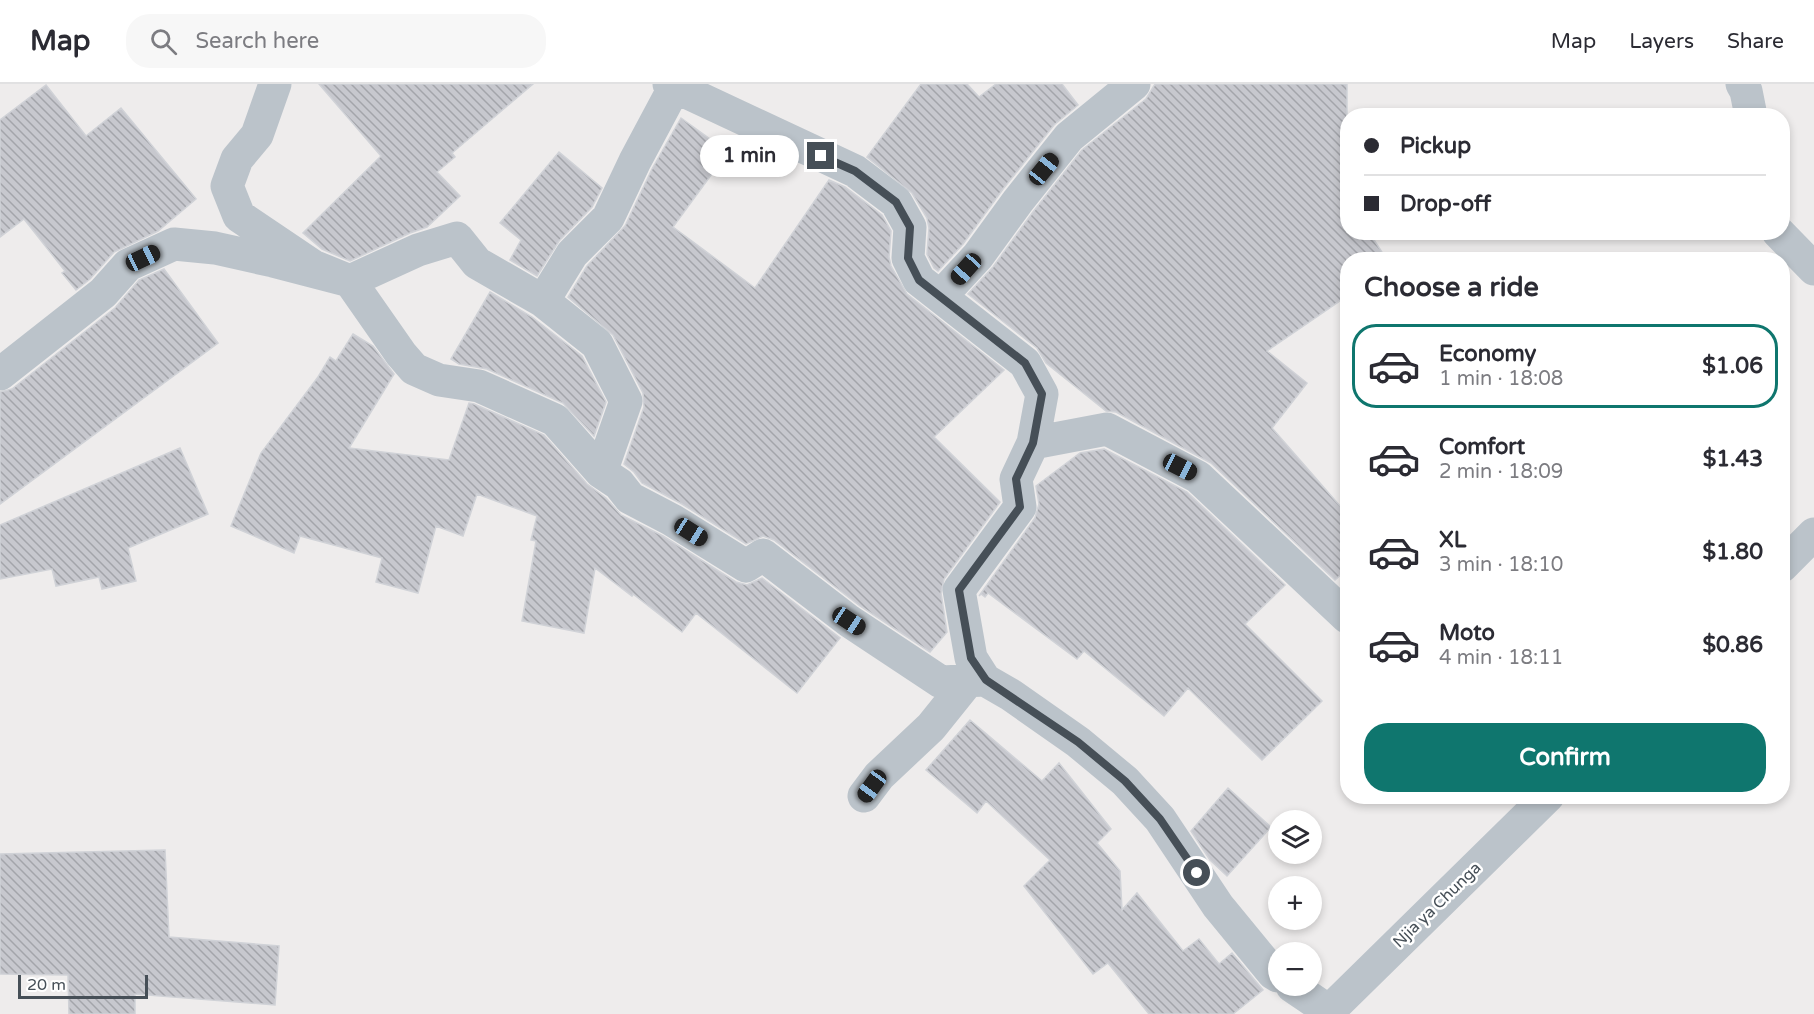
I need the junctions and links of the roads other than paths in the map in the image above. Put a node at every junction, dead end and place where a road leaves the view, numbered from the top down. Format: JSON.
{"nodes":[{"id":1,"x":275,"y":84,"type":"edge"},
{"id":2,"x":1134,"y":84,"type":"edge"},
{"id":3,"x":1742,"y":84,"type":"edge"},
{"id":4,"x":672,"y":85,"type":"edge"},
{"id":5,"x":1749,"y":108,"type":"edge"},
{"id":6,"x":1786,"y":240,"type":"edge"},
{"id":7,"x":1814,"y":268,"type":"edge"},
{"id":8,"x":350,"y":281,"type":"junction"},
{"id":9,"x":941,"y":297,"type":"junction"},
{"id":10,"x":543,"y":301,"type":"junction"},
{"id":11,"x":0,"y":374,"type":"edge"},
{"id":12,"x":1033,"y":443,"type":"junction"},
{"id":13,"x":601,"y":472,"type":"junction"},
{"id":14,"x":1814,"y":534,"type":"edge"},
{"id":15,"x":1790,"y":558,"type":"edge"},
{"id":16,"x":1340,"y":611,"type":"edge"},
{"id":17,"x":977,"y":681,"type":"junction"},
{"id":18,"x":864,"y":796,"type":"dead end"},
{"id":19,"x":1540,"y":804,"type":"edge"},
{"id":20,"x":1268,"y":967,"type":"edge"},
{"id":21,"x":1306,"y":996,"type":"edge"},
{"id":22,"x":1329,"y":1013,"type":"edge"}],
"edges":[{"from":1,"to":8,"type":"street"},
{"from":2,"to":9,"type":"street"},
{"from":3,"to":5,"type":"street"},
{"from":4,"to":9,"type":"street"},
{"from":4,"to":10,"type":"street"},
{"from":6,"to":7,"type":"street"},
{"from":8,"to":10,"type":"street"},
{"from":8,"to":11,"type":"street"},
{"from":8,"to":13,"type":"street"},
{"from":9,"to":12,"type":"street"},
{"from":10,"to":13,"type":"street"},
{"from":12,"to":16,"type":"street"},
{"from":12,"to":17,"type":"street"},
{"from":13,"to":17,"type":"street"},
{"from":14,"to":15,"type":"street"},
{"from":17,"to":18,"type":"street"},
{"from":17,"to":20,"type":"street"},
{"from":19,"to":22,"type":"street","name":"Njia ya Chunga"},
{"from":21,"to":22,"type":"street"}]}
